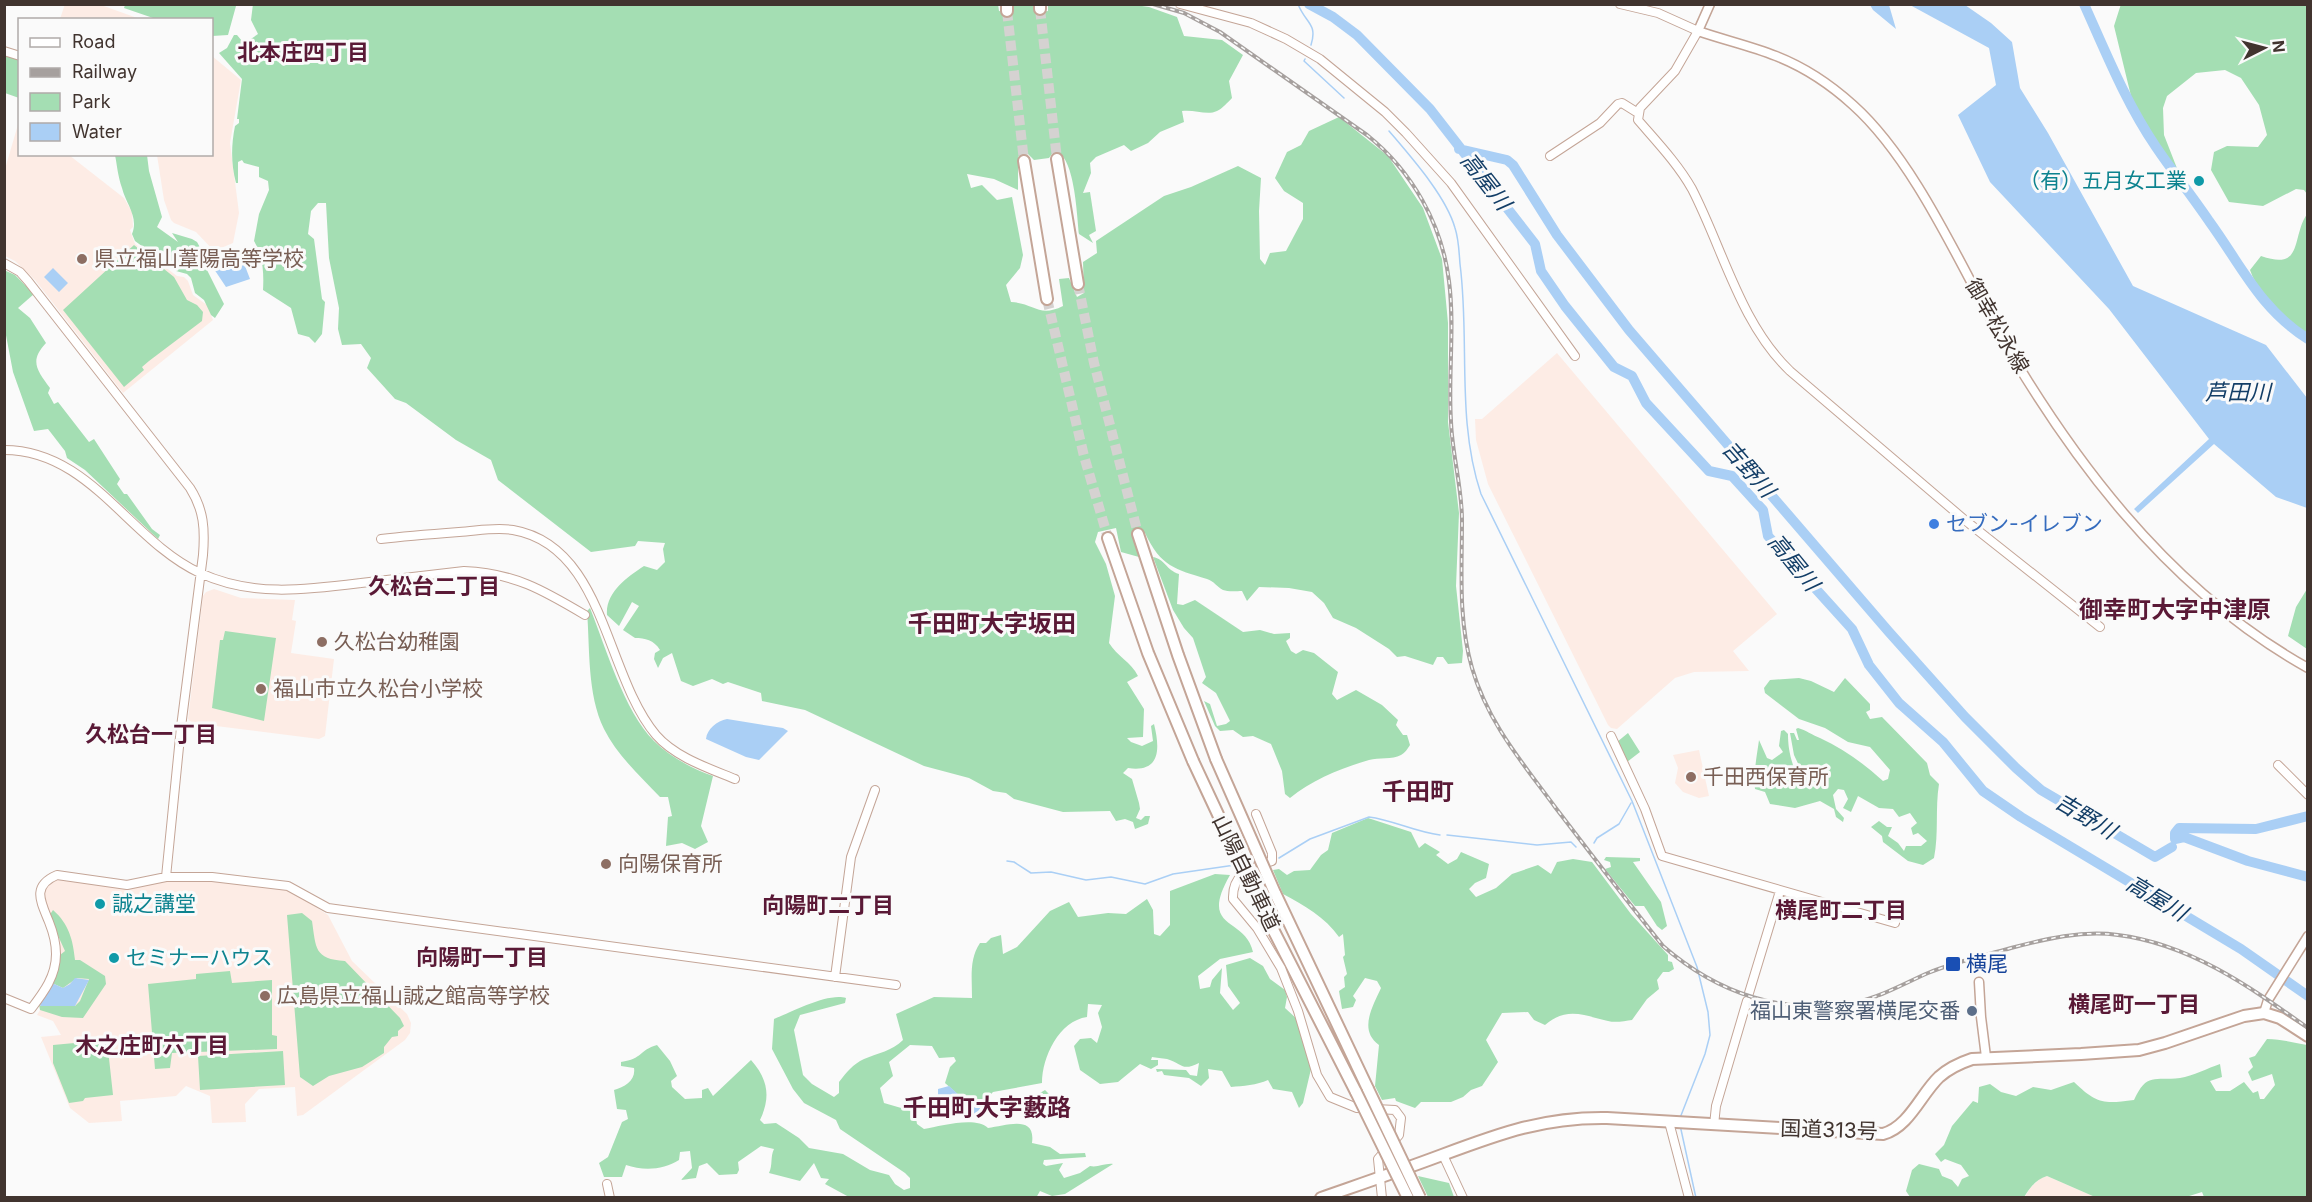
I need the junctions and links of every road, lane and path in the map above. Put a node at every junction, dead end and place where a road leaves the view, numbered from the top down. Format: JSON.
{"nodes":[{"id":1,"x":1180,"y":4,"type":"edge"},
{"id":2,"x":1620,"y":4,"type":"edge"},
{"id":3,"x":1710,"y":4,"type":"edge"},
{"id":4,"x":1698,"y":31,"type":"junction"},
{"id":5,"x":1638,"y":113,"type":"junction"},
{"id":6,"x":1550,"y":156,"type":"dead end"},
{"id":7,"x":1057,"y":159,"type":"tunnel mouth"},
{"id":8,"x":1024,"y":161,"type":"tunnel mouth"},
{"id":9,"x":4,"y":263,"type":"edge"},
{"id":10,"x":1078,"y":284,"type":"tunnel mouth"},
{"id":11,"x":1047,"y":299,"type":"tunnel mouth"},
{"id":12,"x":1575,"y":356,"type":"dead end"},
{"id":13,"x":4,"y":450,"type":"edge"},
{"id":14,"x":1138,"y":534,"type":"tunnel mouth"},
{"id":15,"x":1108,"y":537,"type":"tunnel mouth"},
{"id":16,"x":381,"y":539,"type":"dead end"},
{"id":17,"x":200,"y":573,"type":"junction"},
{"id":18,"x":585,"y":615,"type":"dead end"},
{"id":19,"x":2100,"y":627,"type":"dead end"},
{"id":20,"x":2307,"y":668,"type":"edge"},
{"id":21,"x":1611,"y":736,"type":"dead end"},
{"id":22,"x":2278,"y":765,"type":"dead end"},
{"id":23,"x":735,"y":779,"type":"dead end"},
{"id":24,"x":875,"y":790,"type":"dead end"},
{"id":25,"x":2307,"y":795,"type":"edge"},
{"id":26,"x":1256,"y":814,"type":"dead end"},
{"id":27,"x":166,"y":877,"type":"junction"},
{"id":28,"x":1780,"y":891,"type":"junction"},
{"id":29,"x":1894,"y":923,"type":"dead end"},
{"id":30,"x":2307,"y":936,"type":"edge"},
{"id":31,"x":835,"y":977,"type":"junction"},
{"id":32,"x":1979,"y":982,"type":"dead end"},
{"id":33,"x":896,"y":985,"type":"dead end"},
{"id":34,"x":4,"y":998,"type":"edge"},
{"id":35,"x":2264,"y":1013,"type":"junction"},
{"id":36,"x":2307,"y":1036,"type":"edge"},
{"id":37,"x":1986,"y":1057,"type":"junction"},
{"id":38,"x":1677,"y":1122,"type":"junction"},
{"id":39,"x":1714,"y":1125,"type":"junction"},
{"id":40,"x":1443,"y":1155,"type":"junction"},
{"id":41,"x":1380,"y":1177,"type":"junction"},
{"id":42,"x":607,"y":1184,"type":"dead end"},
{"id":43,"x":610,"y":1197,"type":"edge"},
{"id":44,"x":1321,"y":1197,"type":"edge"},
{"id":45,"x":1382,"y":1197,"type":"edge"},
{"id":46,"x":1408,"y":1197,"type":"edge"},
{"id":47,"x":1420,"y":1197,"type":"edge"},
{"id":48,"x":1463,"y":1197,"type":"edge"},
{"id":49,"x":1689,"y":1197,"type":"edge"}],
"edges":[{"from":1,"to":12,"type":"street"},
{"from":2,"to":4,"type":"street"},
{"from":3,"to":4,"type":"main road"},
{"from":4,"to":5,"type":"street"},
{"from":4,"to":20,"type":"main road","name":"御幸松永線"},
{"from":5,"to":6,"type":"street"},
{"from":5,"to":19,"type":"street"},
{"from":7,"to":10,"type":"highway"},
{"from":8,"to":11,"type":"highway"},
{"from":9,"to":17,"type":"street"},
{"from":13,"to":17,"type":"street"},
{"from":14,"to":47,"type":"highway","name":"山陽自動車道","bridge":true},
{"from":15,"to":46,"type":"highway","name":"山陽自動車道","bridge":true},
{"from":16,"to":23,"type":"street"},
{"from":17,"to":18,"type":"street"},
{"from":17,"to":27,"type":"street"},
{"from":21,"to":28,"type":"street"},
{"from":22,"to":25,"type":"street"},
{"from":24,"to":31,"type":"street"},
{"from":26,"to":41,"type":"street"},
{"from":27,"to":31,"type":"street"},
{"from":27,"to":34,"type":"street"},
{"from":28,"to":29,"type":"street"},
{"from":28,"to":39,"type":"street"},
{"from":30,"to":35,"type":"main road"},
{"from":31,"to":33,"type":"street"},
{"from":32,"to":37,"type":"main road"},
{"from":35,"to":36,"type":"highway"},
{"from":35,"to":37,"type":"highway","name":"国道313号"},
{"from":37,"to":39,"type":"highway","name":"国道313号"},
{"from":38,"to":39,"type":"highway","name":"国道313号"},
{"from":38,"to":40,"type":"highway","name":"国道313号"},
{"from":38,"to":49,"type":"street"},
{"from":40,"to":41,"type":"highway","name":"国道313号"},
{"from":40,"to":48,"type":"street"},
{"from":41,"to":44,"type":"highway","name":"国道313号"},
{"from":41,"to":45,"type":"street"},
{"from":42,"to":43,"type":"street"}]}
